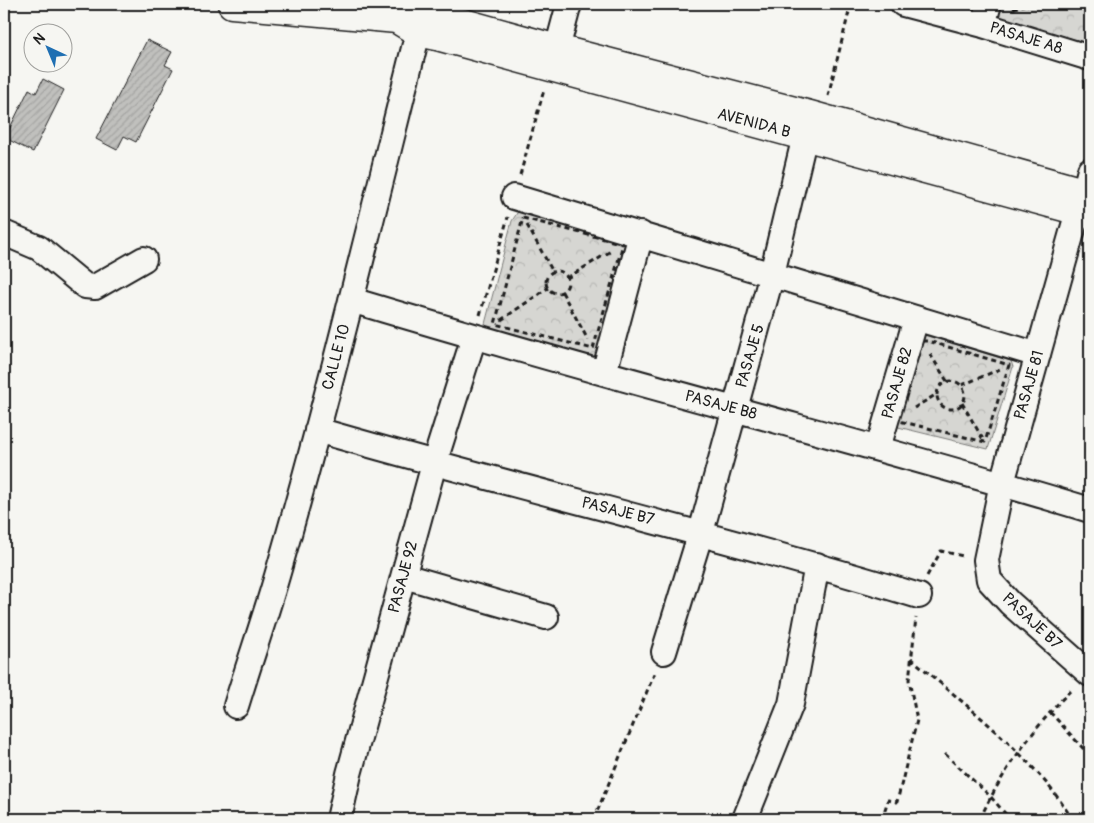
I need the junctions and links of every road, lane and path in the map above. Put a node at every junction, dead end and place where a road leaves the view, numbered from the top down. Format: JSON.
{"nodes":[{"id":1,"x":232,"y":4,"type":"edge"},
{"id":2,"x":569,"y":4,"type":"edge"},
{"id":3,"x":851,"y":4,"type":"edge"},
{"id":4,"x":903,"y":4,"type":"edge"},
{"id":5,"x":1088,"y":4,"type":"edge"},
{"id":6,"x":1090,"y":9,"type":"edge"},
{"id":7,"x":986,"y":15,"type":"edge"},
{"id":8,"x":414,"y":17,"type":"edge"},
{"id":9,"x":557,"y":49,"type":"junction"},
{"id":10,"x":1090,"y":58,"type":"edge"},
{"id":11,"x":812,"y":123,"type":"junction"},
{"id":12,"x":1087,"y":196,"type":"edge"},
{"id":13,"x":518,"y":208,"type":"junction"},
{"id":14,"x":4,"y":233,"type":"edge"},
{"id":15,"x":632,"y":239,"type":"junction"},
{"id":16,"x":144,"y":259,"type":"dead end"},
{"id":17,"x":553,"y":272,"type":"junction"},
{"id":18,"x":772,"y":274,"type":"junction"},
{"id":19,"x":567,"y":278,"type":"junction"},
{"id":20,"x":548,"y":288,"type":"junction"},
{"id":21,"x":562,"y":292,"type":"junction"},
{"id":22,"x":351,"y":300,"type":"junction"},
{"id":23,"x":916,"y":318,"type":"junction"},
{"id":24,"x":495,"y":324,"type":"junction"},
{"id":25,"x":474,"y":337,"type":"junction"},
{"id":26,"x":922,"y":342,"type":"junction"},
{"id":27,"x":593,"y":349,"type":"junction"},
{"id":28,"x":1038,"y":355,"type":"junction"},
{"id":29,"x":1009,"y":365,"type":"junction"},
{"id":30,"x":604,"y":374,"type":"junction"},
{"id":31,"x":947,"y":381,"type":"junction"},
{"id":32,"x":962,"y":385,"type":"junction"},
{"id":33,"x":962,"y":403,"type":"junction"},
{"id":34,"x":735,"y":410,"type":"junction"},
{"id":35,"x":317,"y":430,"type":"junction"},
{"id":36,"x":985,"y":442,"type":"junction"},
{"id":37,"x":878,"y":448,"type":"junction"},
{"id":38,"x":434,"y":464,"type":"junction"},
{"id":39,"x":1002,"y":483,"type":"junction"},
{"id":40,"x":1090,"y":510,"type":"edge"},
{"id":41,"x":701,"y":532,"type":"junction"},
{"id":42,"x":986,"y":560,"type":"junction"},
{"id":43,"x":818,"y":565,"type":"junction"},
{"id":44,"x":404,"y":576,"type":"junction"},
{"id":45,"x":918,"y":596,"type":"junction"},
{"id":46,"x":546,"y":617,"type":"dead end"},
{"id":47,"x":664,"y":652,"type":"joint"},
{"id":48,"x":911,"y":658,"type":"junction"},
{"id":49,"x":1089,"y":673,"type":"edge"},
{"id":50,"x":236,"y":706,"type":"dead end"},
{"id":51,"x":1050,"y":712,"type":"junction"},
{"id":52,"x":1019,"y":753,"type":"junction"},
{"id":53,"x":945,"y":754,"type":"dead end"},
{"id":54,"x":1090,"y":756,"type":"edge"},
{"id":55,"x":990,"y":796,"type":"junction"},
{"id":56,"x":339,"y":819,"type":"edge"},
{"id":57,"x":594,"y":819,"type":"edge"},
{"id":58,"x":744,"y":819,"type":"edge"},
{"id":59,"x":882,"y":819,"type":"edge"},
{"id":60,"x":980,"y":819,"type":"edge"},
{"id":61,"x":1010,"y":819,"type":"edge"},
{"id":62,"x":1072,"y":819,"type":"edge"}],
"edges":[{"from":1,"to":8,"type":"street"},
{"from":2,"to":9,"type":"street"},
{"from":3,"to":11,"type":"path"},
{"from":4,"to":7,"type":"street","name":"PASAJE A8"},
{"from":5,"to":6,"type":"path"},
{"from":7,"to":10,"type":"street","name":"PASAJE A8"},
{"from":8,"to":9,"type":"street","name":"AVENIDA B"},
{"from":8,"to":11,"type":"street","name":"AVENIDA B"},
{"from":8,"to":22,"type":"street","name":"CALLE 10"},
{"from":9,"to":11,"type":"street","name":"AVENIDA B"},
{"from":11,"to":12,"type":"street","name":"AVENIDA B"},
{"from":11,"to":18,"type":"street","name":"PASAJE 5"},
{"from":12,"to":28,"type":"street","name":"PASAJE 81"},
{"from":13,"to":15,"type":"street"},
{"from":13,"to":15,"type":"path"},
{"from":13,"to":17,"type":"path"},
{"from":13,"to":24,"type":"path"},
{"from":14,"to":16,"type":"street"},
{"from":15,"to":18,"type":"street"},
{"from":15,"to":19,"type":"path"},
{"from":15,"to":27,"type":"path"},
{"from":15,"to":30,"type":"street"},
{"from":17,"to":19,"type":"path"},
{"from":17,"to":20,"type":"path"},
{"from":18,"to":23,"type":"street"},
{"from":18,"to":34,"type":"street","name":"PASAJE 5"},
{"from":19,"to":21,"type":"path"},
{"from":20,"to":21,"type":"path"},
{"from":20,"to":24,"type":"path"},
{"from":21,"to":27,"type":"path"},
{"from":22,"to":25,"type":"street","name":"PASAJE B8"},
{"from":22,"to":35,"type":"street","name":"CALLE 10"},
{"from":23,"to":28,"type":"street"},
{"from":23,"to":37,"type":"street","name":"PASAJE 82"},
{"from":24,"to":27,"type":"path"},
{"from":25,"to":30,"type":"street","name":"PASAJE B8"},
{"from":25,"to":38,"type":"street","name":"PASAJE 92"},
{"from":26,"to":29,"type":"path"},
{"from":26,"to":31,"type":"path"},
{"from":26,"to":36,"type":"path"},
{"from":28,"to":39,"type":"street","name":"PASAJE 81"},
{"from":29,"to":32,"type":"path"},
{"from":29,"to":36,"type":"path"},
{"from":30,"to":34,"type":"street","name":"PASAJE B8"},
{"from":31,"to":32,"type":"path"},
{"from":31,"to":33,"type":"path"},
{"from":32,"to":33,"type":"path"},
{"from":33,"to":36,"type":"path"},
{"from":34,"to":37,"type":"street","name":"PASAJE B8"},
{"from":34,"to":41,"type":"street","name":"PASAJE 5"},
{"from":35,"to":38,"type":"street","name":"PASAJE B7"},
{"from":35,"to":50,"type":"street","name":"CALLE 10"},
{"from":37,"to":39,"type":"street","name":"PASAJE B8"},
{"from":38,"to":41,"type":"street","name":"PASAJE B7"},
{"from":38,"to":44,"type":"street","name":"PASAJE 92"},
{"from":39,"to":40,"type":"street","name":"PASAJE B8"},
{"from":39,"to":42,"type":"street","name":"PASAJE 81"},
{"from":41,"to":43,"type":"street","name":"PASAJE B7"},
{"from":41,"to":47,"type":"street","name":"PASAJE 5"},
{"from":42,"to":45,"type":"path"},
{"from":42,"to":49,"type":"street","name":"PASAJE B7"},
{"from":43,"to":45,"type":"street","name":"PASAJE B7"},
{"from":43,"to":58,"type":"street"},
{"from":44,"to":46,"type":"street"},
{"from":44,"to":56,"type":"street","name":"PASAJE 92"},
{"from":45,"to":48,"type":"path"},
{"from":47,"to":57,"type":"path"},
{"from":48,"to":52,"type":"path"},
{"from":48,"to":59,"type":"path"},
{"from":49,"to":51,"type":"path"},
{"from":51,"to":52,"type":"path"},
{"from":51,"to":54,"type":"path"},
{"from":52,"to":55,"type":"path"},
{"from":52,"to":62,"type":"path"},
{"from":53,"to":55,"type":"path"},
{"from":55,"to":60,"type":"path"},
{"from":55,"to":61,"type":"path"}]}
